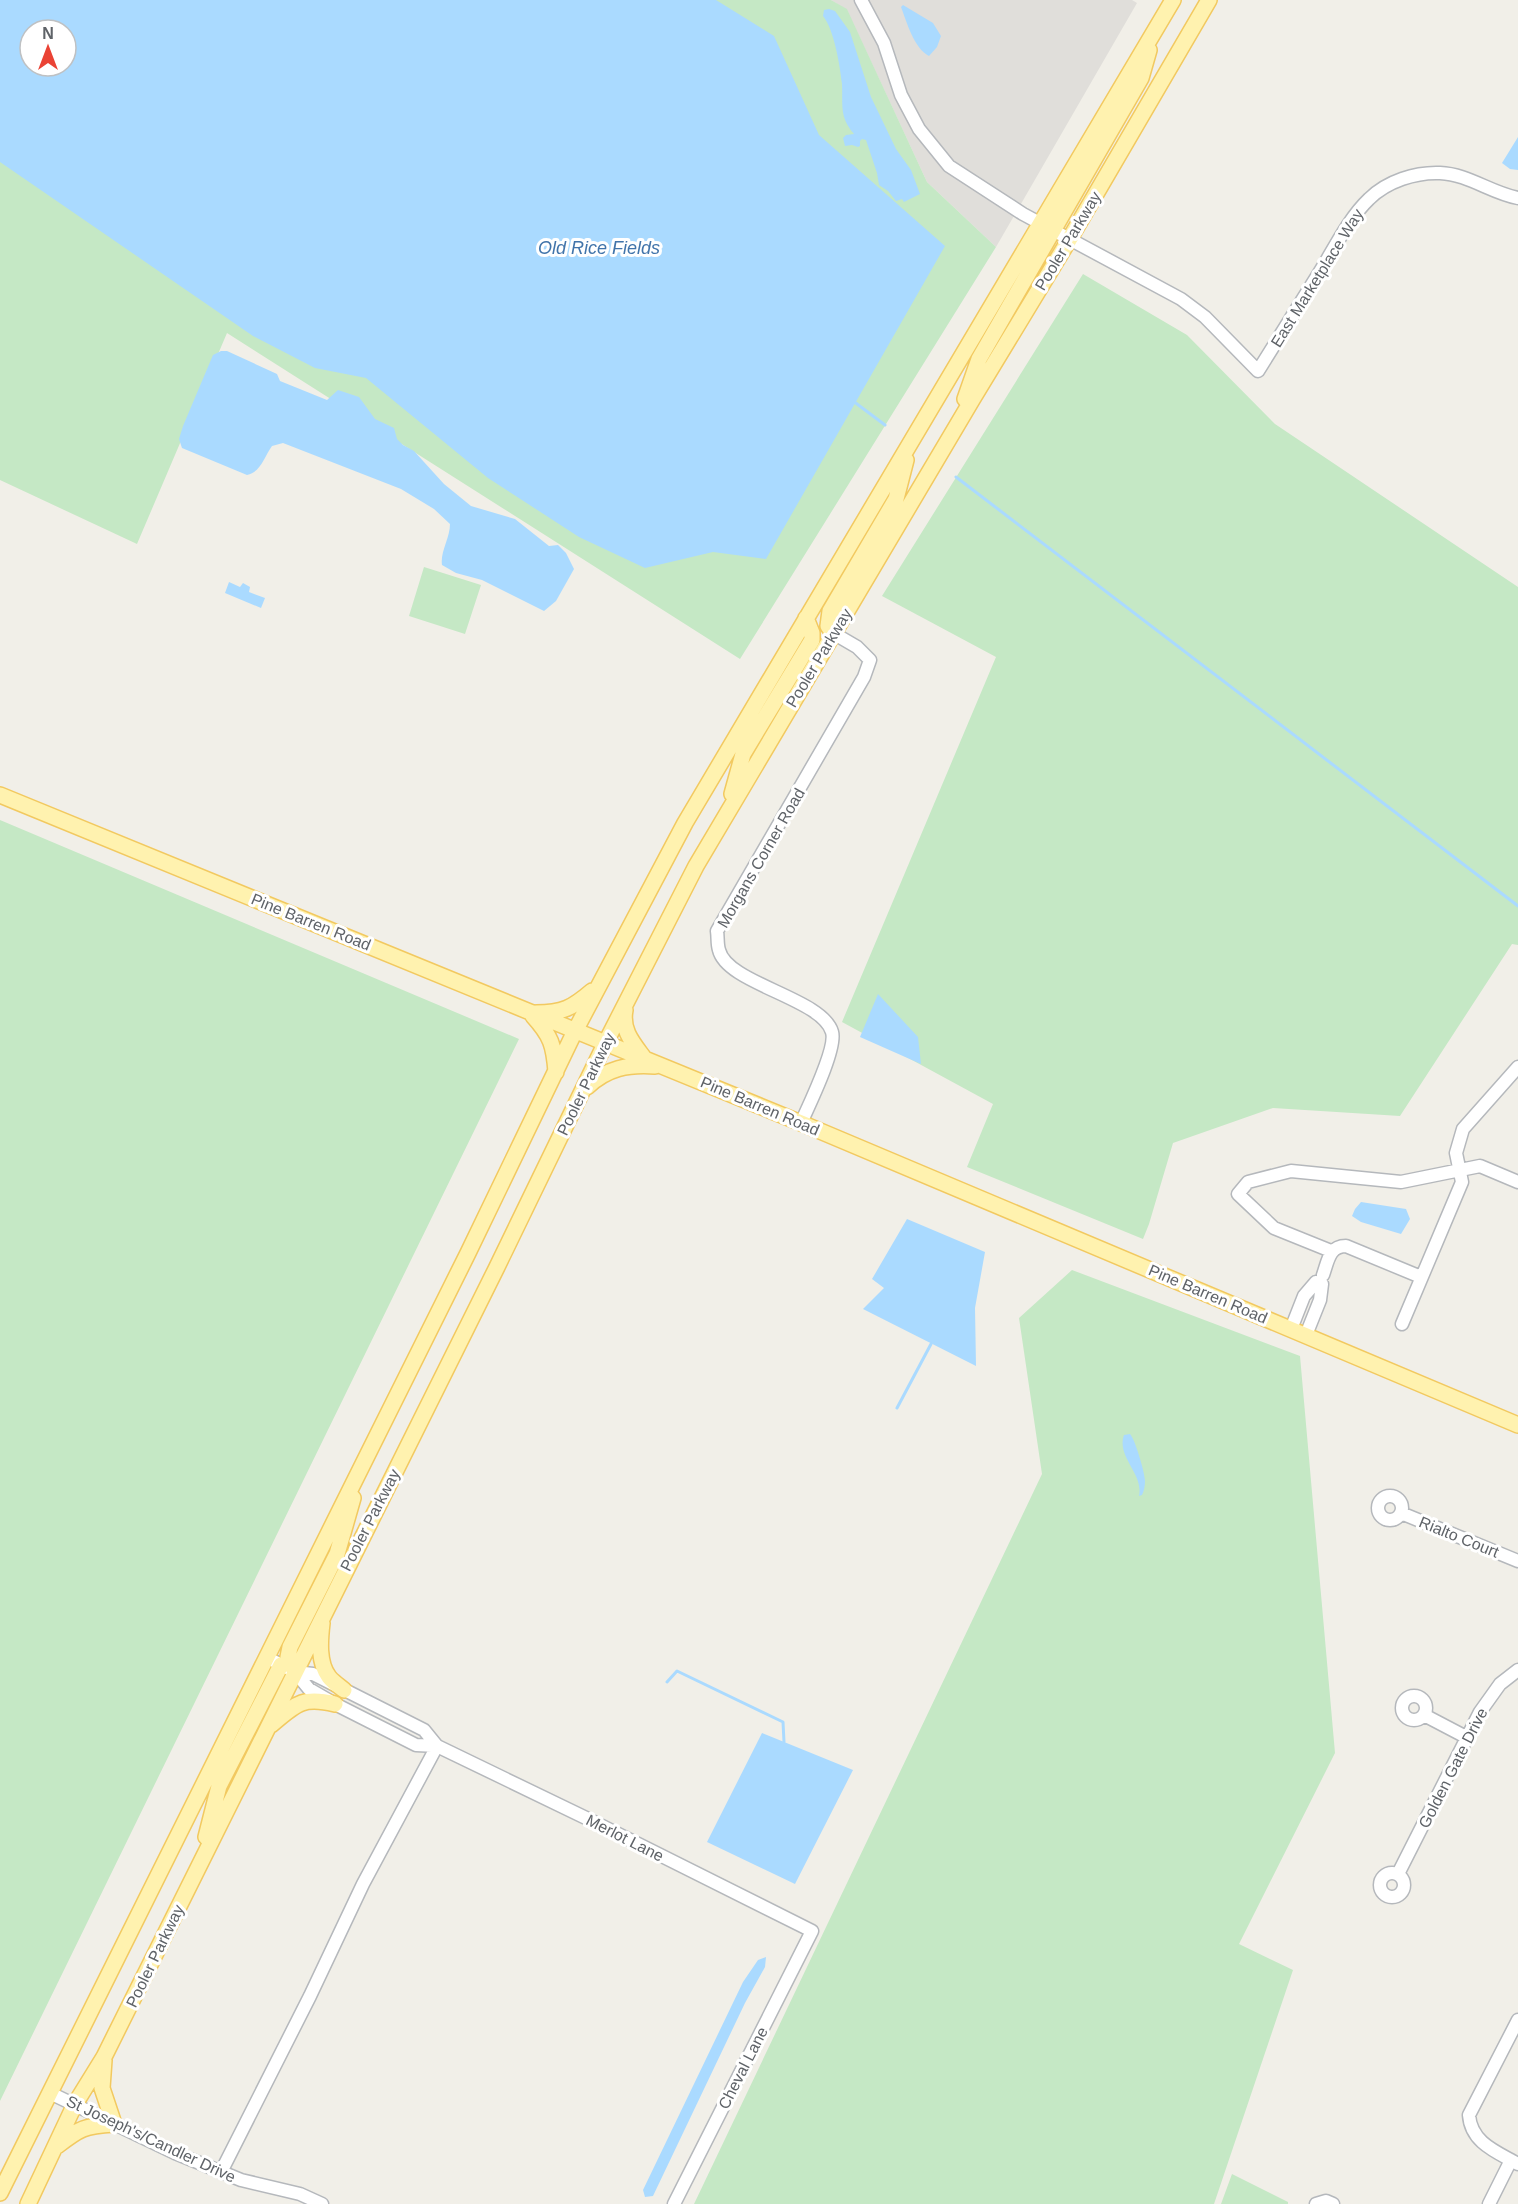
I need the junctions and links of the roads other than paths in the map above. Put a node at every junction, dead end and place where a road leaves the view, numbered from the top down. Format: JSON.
{"nodes":[{"id":1,"x":861,"y":0,"type":"edge"},
{"id":2,"x":1173,"y":0,"type":"edge"},
{"id":3,"x":1209,"y":0,"type":"edge"},
{"id":4,"x":1518,"y":198,"type":"edge"},
{"id":5,"x":1047,"y":227,"type":"junction"},
{"id":6,"x":1069,"y":240,"type":"junction"},
{"id":7,"x":954,"y":429,"type":"junction"},
{"id":8,"x":910,"y":442,"type":"junction"},
{"id":9,"x":806,"y":618,"type":"junction"},
{"id":10,"x":833,"y":633,"type":"junction"},
{"id":11,"x":0,"y":795,"type":"edge"},
{"id":12,"x":727,"y":814,"type":"junction"},
{"id":13,"x":599,"y":986,"type":"junction"},
{"id":14,"x":627,"y":1001,"type":"junction"},
{"id":15,"x":530,"y":1013,"type":"junction"},
{"id":16,"x":575,"y":1031,"type":"junction"},
{"id":17,"x":606,"y":1042,"type":"junction"},
{"id":18,"x":644,"y":1058,"type":"junction"},
{"id":19,"x":665,"y":1067,"type":"junction"},
{"id":20,"x":1518,"y":1067,"type":"edge"},
{"id":21,"x":556,"y":1072,"type":"junction"},
{"id":22,"x":582,"y":1091,"type":"junction"},
{"id":23,"x":801,"y":1123,"type":"junction"},
{"id":24,"x":1460,"y":1170,"type":"junction"},
{"id":25,"x":1518,"y":1182,"type":"edge"},
{"id":26,"x":1331,"y":1251,"type":"junction"},
{"id":27,"x":1421,"y":1277,"type":"junction"},
{"id":28,"x":1320,"y":1280,"type":"junction"},
{"id":29,"x":1402,"y":1323,"type":"dead end"},
{"id":30,"x":1291,"y":1329,"type":"junction"},
{"id":31,"x":1306,"y":1335,"type":"junction"},
{"id":32,"x":1518,"y":1425,"type":"edge"},
{"id":33,"x":364,"y":1460,"type":"junction"},
{"id":34,"x":1401,"y":1513,"type":"dead end"},
{"id":35,"x":1518,"y":1561,"type":"edge"},
{"id":36,"x":323,"y":1615,"type":"junction"},
{"id":37,"x":266,"y":1657,"type":"junction"},
{"id":38,"x":288,"y":1668,"type":"junction"},
{"id":39,"x":1518,"y":1670,"type":"edge"},
{"id":40,"x":344,"y":1690,"type":"junction"},
{"id":41,"x":335,"y":1704,"type":"junction"},
{"id":42,"x":1424,"y":1715,"type":"dead end"},
{"id":43,"x":267,"y":1729,"type":"junction"},
{"id":44,"x":1466,"y":1737,"type":"junction"},
{"id":45,"x":437,"y":1746,"type":"junction"},
{"id":46,"x":198,"y":1869,"type":"junction"},
{"id":47,"x":1398,"y":1874,"type":"dead end"},
{"id":48,"x":812,"y":1931,"type":"joint"},
{"id":49,"x":1518,"y":2020,"type":"edge"},
{"id":50,"x":104,"y":2057,"type":"junction"},
{"id":51,"x":50,"y":2093,"type":"junction"},
{"id":52,"x":75,"y":2104,"type":"junction"},
{"id":53,"x":114,"y":2124,"type":"junction"},
{"id":54,"x":54,"y":2148,"type":"junction"},
{"id":55,"x":1515,"y":2162,"type":"edge"},
{"id":56,"x":221,"y":2172,"type":"junction"},
{"id":57,"x":0,"y":2193,"type":"edge"},
{"id":58,"x":28,"y":2204,"type":"edge"},
{"id":59,"x":322,"y":2204,"type":"edge"},
{"id":60,"x":674,"y":2204,"type":"edge"},
{"id":61,"x":1316,"y":2204,"type":"edge"},
{"id":62,"x":1333,"y":2204,"type":"edge"},
{"id":63,"x":1489,"y":2204,"type":"edge"}],
"edges":[{"from":1,"to":5,"type":"street"},
{"from":2,"to":5,"type":"main road"},
{"from":3,"to":6,"type":"main road","name":"Pooler Parkway"},
{"from":4,"to":6,"type":"street","name":"East Marketplace Way"},
{"from":5,"to":6,"type":"street"},
{"from":5,"to":7,"type":"main road"},
{"from":5,"to":8,"type":"main road","name":"Pooler Parkway"},
{"from":6,"to":7,"type":"main road","name":"Pooler Parkway"},
{"from":7,"to":10,"type":"main road","name":"Pooler Parkway"},
{"from":8,"to":9,"type":"main road","name":"Pooler Parkway"},
{"from":8,"to":10,"type":"main road"},
{"from":9,"to":12,"type":"main road"},
{"from":9,"to":13,"type":"main road","name":"Pooler Parkway"},
{"from":10,"to":12,"type":"main road","name":"Pooler Parkway"},
{"from":10,"to":23,"type":"street","name":"Morgans Corner Road"},
{"from":11,"to":15,"type":"main road","name":"Pine Barren Road"},
{"from":12,"to":14,"type":"main road","name":"Pooler Parkway"},
{"from":13,"to":15,"type":"main road"},
{"from":13,"to":16,"type":"main road","name":"Pooler Parkway"},
{"from":14,"to":17,"type":"main road","name":"Pooler Parkway"},
{"from":14,"to":18,"type":"main road"},
{"from":15,"to":16,"type":"main road","name":"Pine Barren Road"},
{"from":15,"to":21,"type":"main road"},
{"from":16,"to":17,"type":"main road","name":"Pine Barren Road"},
{"from":16,"to":21,"type":"main road","name":"Pooler Parkway"},
{"from":17,"to":18,"type":"main road","name":"Pine Barren Road"},
{"from":17,"to":22,"type":"main road","name":"Pooler Parkway"},
{"from":18,"to":19,"type":"main road","name":"Pine Barren Road"},
{"from":19,"to":22,"type":"main road"},
{"from":19,"to":23,"type":"main road","name":"Pine Barren Road"},
{"from":20,"to":24,"type":"street"},
{"from":21,"to":33,"type":"main road","name":"Pooler Parkway"},
{"from":22,"to":36,"type":"main road","name":"Pooler Parkway"},
{"from":23,"to":30,"type":"main road","name":"Pine Barren Road"},
{"from":24,"to":25,"type":"street"},
{"from":24,"to":26,"type":"street"},
{"from":24,"to":27,"type":"street"},
{"from":26,"to":27,"type":"street"},
{"from":26,"to":28,"type":"street"},
{"from":27,"to":29,"type":"street"},
{"from":28,"to":30,"type":"street"},
{"from":28,"to":31,"type":"street"},
{"from":30,"to":31,"type":"main road","name":"Pine Barren Road"},
{"from":31,"to":32,"type":"main road","name":"Pine Barren Road"},
{"from":33,"to":37,"type":"main road","name":"Pooler Parkway"},
{"from":33,"to":38,"type":"main road"},
{"from":34,"to":35,"type":"street","name":"Rialto Court"},
{"from":36,"to":38,"type":"main road","name":"Pooler Parkway"},
{"from":36,"to":40,"type":"main road"},
{"from":37,"to":38,"type":"street","name":"Merlot Lane"},
{"from":37,"to":51,"type":"main road","name":"Pooler Parkway"},
{"from":38,"to":40,"type":"street","name":"Merlot Lane"},
{"from":38,"to":41,"type":"street","name":"Merlot Lane"},
{"from":38,"to":43,"type":"main road","name":"Pooler Parkway"},
{"from":38,"to":46,"type":"main road"},
{"from":39,"to":44,"type":"street","name":"Golden Gate Drive"},
{"from":40,"to":45,"type":"street","name":"Merlot Lane"},
{"from":41,"to":43,"type":"main road"},
{"from":41,"to":45,"type":"street","name":"Merlot Lane"},
{"from":42,"to":44,"type":"street"},
{"from":43,"to":46,"type":"main road","name":"Pooler Parkway"},
{"from":44,"to":47,"type":"street","name":"Golden Gate Drive"},
{"from":45,"to":48,"type":"street","name":"Merlot Lane"},
{"from":45,"to":56,"type":"street"},
{"from":46,"to":50,"type":"main road","name":"Pooler Parkway"},
{"from":48,"to":60,"type":"street","name":"Cheval Lane"},
{"from":49,"to":55,"type":"street"},
{"from":50,"to":52,"type":"main road","name":"Pooler Parkway"},
{"from":50,"to":53,"type":"main road"},
{"from":51,"to":52,"type":"street","name":"St Joseph's/Candler Drive"},
{"from":51,"to":57,"type":"main road","name":"Pooler Parkway"},
{"from":52,"to":53,"type":"street","name":"St Joseph's/Candler Drive"},
{"from":52,"to":54,"type":"main road","name":"Pooler Parkway"},
{"from":53,"to":54,"type":"main road"},
{"from":53,"to":56,"type":"street","name":"St Joseph's/Candler Drive"},
{"from":54,"to":58,"type":"main road","name":"Pooler Parkway"},
{"from":55,"to":63,"type":"street"},
{"from":56,"to":59,"type":"street","name":"St Joseph's/Candler Drive"},
{"from":61,"to":62,"type":"street"}]}
